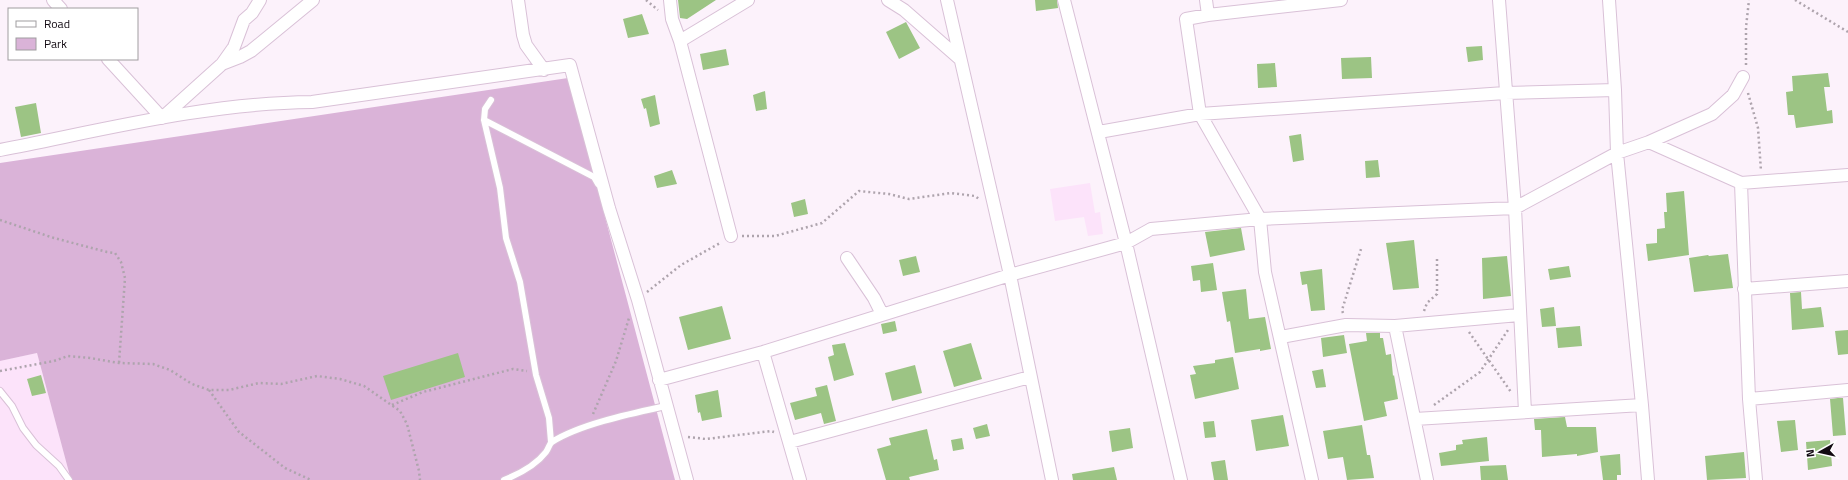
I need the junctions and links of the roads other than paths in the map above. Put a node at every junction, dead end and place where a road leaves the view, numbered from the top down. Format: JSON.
{"nodes":[{"id":1,"x":53,"y":0,"type":"edge"},
{"id":2,"x":260,"y":0,"type":"edge"},
{"id":3,"x":313,"y":0,"type":"edge"},
{"id":4,"x":518,"y":0,"type":"edge"},
{"id":5,"x":670,"y":0,"type":"edge"},
{"id":6,"x":748,"y":0,"type":"edge"},
{"id":7,"x":888,"y":0,"type":"edge"},
{"id":8,"x":947,"y":0,"type":"edge"},
{"id":9,"x":1064,"y":0,"type":"edge"},
{"id":10,"x":1206,"y":0,"type":"edge"},
{"id":11,"x":1341,"y":0,"type":"edge"},
{"id":12,"x":1499,"y":0,"type":"edge"},
{"id":13,"x":1609,"y":0,"type":"edge"},
{"id":14,"x":61,"y":8,"type":"edge"},
{"id":15,"x":1208,"y":15,"type":"junction"},
{"id":16,"x":680,"y":42,"type":"junction"},
{"id":17,"x":960,"y":59,"type":"junction"},
{"id":18,"x":109,"y":60,"type":"edge"},
{"id":19,"x":222,"y":64,"type":"junction"},
{"id":20,"x":544,"y":70,"type":"junction"},
{"id":21,"x":1743,"y":77,"type":"road end"},
{"id":22,"x":1615,"y":90,"type":"junction"},
{"id":23,"x":1505,"y":93,"type":"junction"},
{"id":24,"x":491,"y":100,"type":"dead end"},
{"id":25,"x":1200,"y":114,"type":"junction"},
{"id":26,"x":162,"y":118,"type":"junction"},
{"id":27,"x":484,"y":120,"type":"junction"},
{"id":28,"x":1099,"y":132,"type":"junction"},
{"id":29,"x":1649,"y":142,"type":"junction"},
{"id":30,"x":0,"y":150,"type":"edge"},
{"id":31,"x":1617,"y":153,"type":"junction"},
{"id":32,"x":1848,"y":176,"type":"edge"},
{"id":33,"x":1741,"y":184,"type":"junction"},
{"id":34,"x":609,"y":208,"type":"junction"},
{"id":35,"x":1515,"y":208,"type":"junction"},
{"id":36,"x":1260,"y":220,"type":"junction"},
{"id":37,"x":731,"y":236,"type":"road end"},
{"id":38,"x":1126,"y":243,"type":"junction"},
{"id":39,"x":847,"y":258,"type":"dead end"},
{"id":40,"x":1010,"y":275,"type":"junction"},
{"id":41,"x":1848,"y":281,"type":"edge"},
{"id":42,"x":1744,"y":289,"type":"junction"},
{"id":43,"x":882,"y":314,"type":"junction"},
{"id":44,"x":1519,"y":315,"type":"junction"},
{"id":45,"x":1395,"y":326,"type":"junction"},
{"id":46,"x":1281,"y":337,"type":"junction"},
{"id":47,"x":763,"y":352,"type":"junction"},
{"id":48,"x":1030,"y":377,"type":"junction"},
{"id":49,"x":659,"y":380,"type":"junction"},
{"id":50,"x":1848,"y":390,"type":"edge"},
{"id":51,"x":0,"y":391,"type":"edge"},
{"id":52,"x":1749,"y":399,"type":"junction"},
{"id":53,"x":1642,"y":405,"type":"junction"},
{"id":54,"x":666,"y":406,"type":"junction"},
{"id":55,"x":1525,"y":412,"type":"junction"},
{"id":56,"x":1414,"y":419,"type":"junction"},
{"id":57,"x":551,"y":442,"type":"junction"},
{"id":58,"x":790,"y":442,"type":"junction"},
{"id":59,"x":69,"y":480,"type":"edge"},
{"id":60,"x":504,"y":480,"type":"edge"},
{"id":61,"x":687,"y":480,"type":"edge"},
{"id":62,"x":800,"y":480,"type":"edge"},
{"id":63,"x":1050,"y":480,"type":"edge"},
{"id":64,"x":1181,"y":480,"type":"edge"},
{"id":65,"x":1312,"y":480,"type":"edge"},
{"id":66,"x":1427,"y":480,"type":"edge"},
{"id":67,"x":1648,"y":480,"type":"edge"},
{"id":68,"x":1756,"y":480,"type":"edge"}],
"edges":[{"from":1,"to":14,"type":"street"},
{"from":2,"to":19,"type":"street"},
{"from":3,"to":19,"type":"street"},
{"from":4,"to":20,"type":"street"},
{"from":5,"to":16,"type":"street"},
{"from":6,"to":16,"type":"street"},
{"from":7,"to":17,"type":"street"},
{"from":8,"to":17,"type":"street"},
{"from":9,"to":28,"type":"street"},
{"from":10,"to":15,"type":"street"},
{"from":11,"to":15,"type":"street"},
{"from":12,"to":23,"type":"street"},
{"from":13,"to":22,"type":"street"},
{"from":15,"to":25,"type":"street"},
{"from":16,"to":37,"type":"street"},
{"from":17,"to":40,"type":"street"},
{"from":18,"to":26,"type":"street"},
{"from":19,"to":26,"type":"street"},
{"from":20,"to":26,"type":"street"},
{"from":20,"to":34,"type":"street"},
{"from":21,"to":29,"type":"street"},
{"from":22,"to":23,"type":"street"},
{"from":22,"to":31,"type":"street"},
{"from":23,"to":25,"type":"street"},
{"from":23,"to":35,"type":"street"},
{"from":24,"to":27,"type":"lane"},
{"from":25,"to":28,"type":"street"},
{"from":25,"to":36,"type":"street"},
{"from":26,"to":30,"type":"street"},
{"from":27,"to":34,"type":"lane"},
{"from":27,"to":57,"type":"lane"},
{"from":28,"to":38,"type":"street"},
{"from":29,"to":31,"type":"street"},
{"from":29,"to":33,"type":"street"},
{"from":31,"to":35,"type":"street"},
{"from":31,"to":53,"type":"street"},
{"from":32,"to":33,"type":"street"},
{"from":33,"to":42,"type":"street"},
{"from":34,"to":49,"type":"street"},
{"from":35,"to":36,"type":"street"},
{"from":35,"to":44,"type":"street"},
{"from":36,"to":38,"type":"street"},
{"from":36,"to":46,"type":"street"},
{"from":38,"to":40,"type":"street"},
{"from":38,"to":64,"type":"street"},
{"from":39,"to":43,"type":"street"},
{"from":40,"to":43,"type":"street"},
{"from":40,"to":48,"type":"street"},
{"from":41,"to":42,"type":"street"},
{"from":42,"to":52,"type":"street"},
{"from":43,"to":47,"type":"street"},
{"from":44,"to":45,"type":"street"},
{"from":44,"to":55,"type":"street"},
{"from":45,"to":46,"type":"street"},
{"from":45,"to":56,"type":"street"},
{"from":46,"to":65,"type":"street"},
{"from":47,"to":49,"type":"street"},
{"from":47,"to":58,"type":"street"},
{"from":48,"to":58,"type":"street"},
{"from":48,"to":63,"type":"street"},
{"from":49,"to":54,"type":"street"},
{"from":50,"to":52,"type":"street"},
{"from":51,"to":59,"type":"lane"},
{"from":52,"to":68,"type":"street"},
{"from":53,"to":55,"type":"street"},
{"from":53,"to":67,"type":"street"},
{"from":54,"to":57,"type":"lane"},
{"from":54,"to":61,"type":"street"},
{"from":55,"to":56,"type":"street"},
{"from":56,"to":66,"type":"street"},
{"from":57,"to":60,"type":"lane"},
{"from":58,"to":62,"type":"street"}]}
